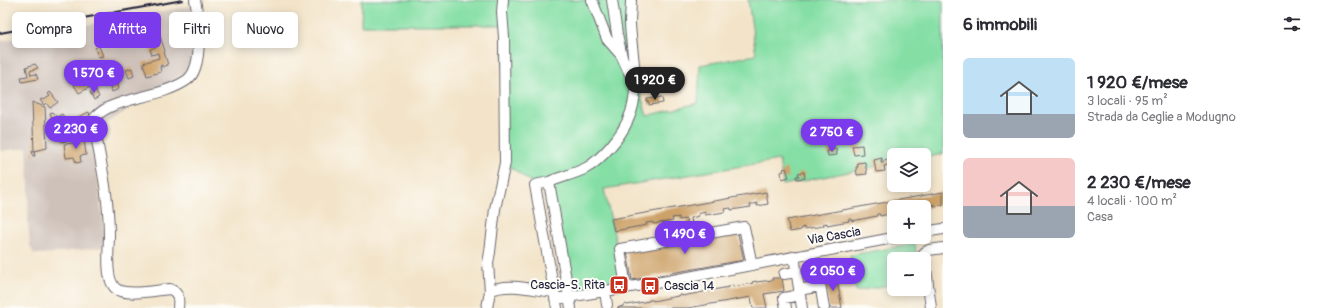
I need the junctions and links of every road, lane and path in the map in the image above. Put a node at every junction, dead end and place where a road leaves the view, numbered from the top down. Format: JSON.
{"nodes":[{"id":1,"x":503,"y":0,"type":"edge"},
{"id":2,"x":592,"y":0,"type":"edge"},
{"id":3,"x":612,"y":0,"type":"edge"},
{"id":4,"x":631,"y":0,"type":"edge"},
{"id":5,"x":196,"y":3,"type":"edge"},
{"id":6,"x":622,"y":57,"type":"junction"},
{"id":7,"x":636,"y":82,"type":"junction"},
{"id":8,"x":549,"y":182,"type":"junction"},
{"id":9,"x":943,"y":229,"type":"edge"},
{"id":10,"x":931,"y":231,"type":"edge"},
{"id":11,"x":887,"y":239,"type":"edge"},
{"id":12,"x":943,"y":248,"type":"edge"},
{"id":13,"x":794,"y":256,"type":"junction"},
{"id":14,"x":752,"y":265,"type":"junction"},
{"id":15,"x":818,"y":271,"type":"dead end"},
{"id":16,"x":796,"y":272,"type":"junction"},
{"id":17,"x":784,"y":274,"type":"dead end"},
{"id":18,"x":820,"y":286,"type":"junction"},
{"id":19,"x":626,"y":288,"type":"junction"},
{"id":20,"x":490,"y":291,"type":"junction"},
{"id":21,"x":605,"y":291,"type":"junction"},
{"id":22,"x":800,"y":293,"type":"junction"},
{"id":23,"x":568,"y":296,"type":"junction"},
{"id":24,"x":556,"y":300,"type":"edge"},
{"id":25,"x":607,"y":305,"type":"dead end"},
{"id":26,"x":178,"y":308,"type":"edge"},
{"id":27,"x":487,"y":308,"type":"edge"},
{"id":28,"x":571,"y":308,"type":"edge"},
{"id":29,"x":786,"y":308,"type":"edge"},
{"id":30,"x":802,"y":308,"type":"edge"},
{"id":31,"x":824,"y":308,"type":"edge"},
{"id":32,"x":931,"y":308,"type":"edge"}],
"edges":[{"from":1,"to":20,"type":"street"},
{"from":2,"to":6,"type":"street"},
{"from":3,"to":6,"type":"street"},
{"from":4,"to":7,"type":"street"},
{"from":5,"to":26,"type":"street"},
{"from":6,"to":7,"type":"street"},
{"from":7,"to":8,"type":"street"},
{"from":8,"to":23,"type":"street"},
{"from":8,"to":24,"type":"street"},
{"from":9,"to":10,"type":"street"},
{"from":11,"to":13,"type":"street","name":"Via Cascia"},
{"from":12,"to":32,"type":"street"},
{"from":13,"to":14,"type":"street","name":"Via Cascia"},
{"from":13,"to":16,"type":"street"},
{"from":14,"to":19,"type":"street","name":"Via Cascia"},
{"from":14,"to":19,"type":"street"},
{"from":15,"to":18,"type":"street"},
{"from":16,"to":17,"type":"street"},
{"from":16,"to":22,"type":"street"},
{"from":18,"to":22,"type":"street"},
{"from":18,"to":31,"type":"street"},
{"from":19,"to":21,"type":"street","name":"Via Cascia"},
{"from":20,"to":24,"type":"street","name":"Via Cascia"},
{"from":20,"to":27,"type":"street"},
{"from":21,"to":23,"type":"street","name":"Via Cascia"},
{"from":21,"to":25,"type":"street"},
{"from":22,"to":29,"type":"street"},
{"from":22,"to":30,"type":"street"},
{"from":23,"to":24,"type":"street","name":"Via Cascia"},
{"from":23,"to":28,"type":"street"}]}
